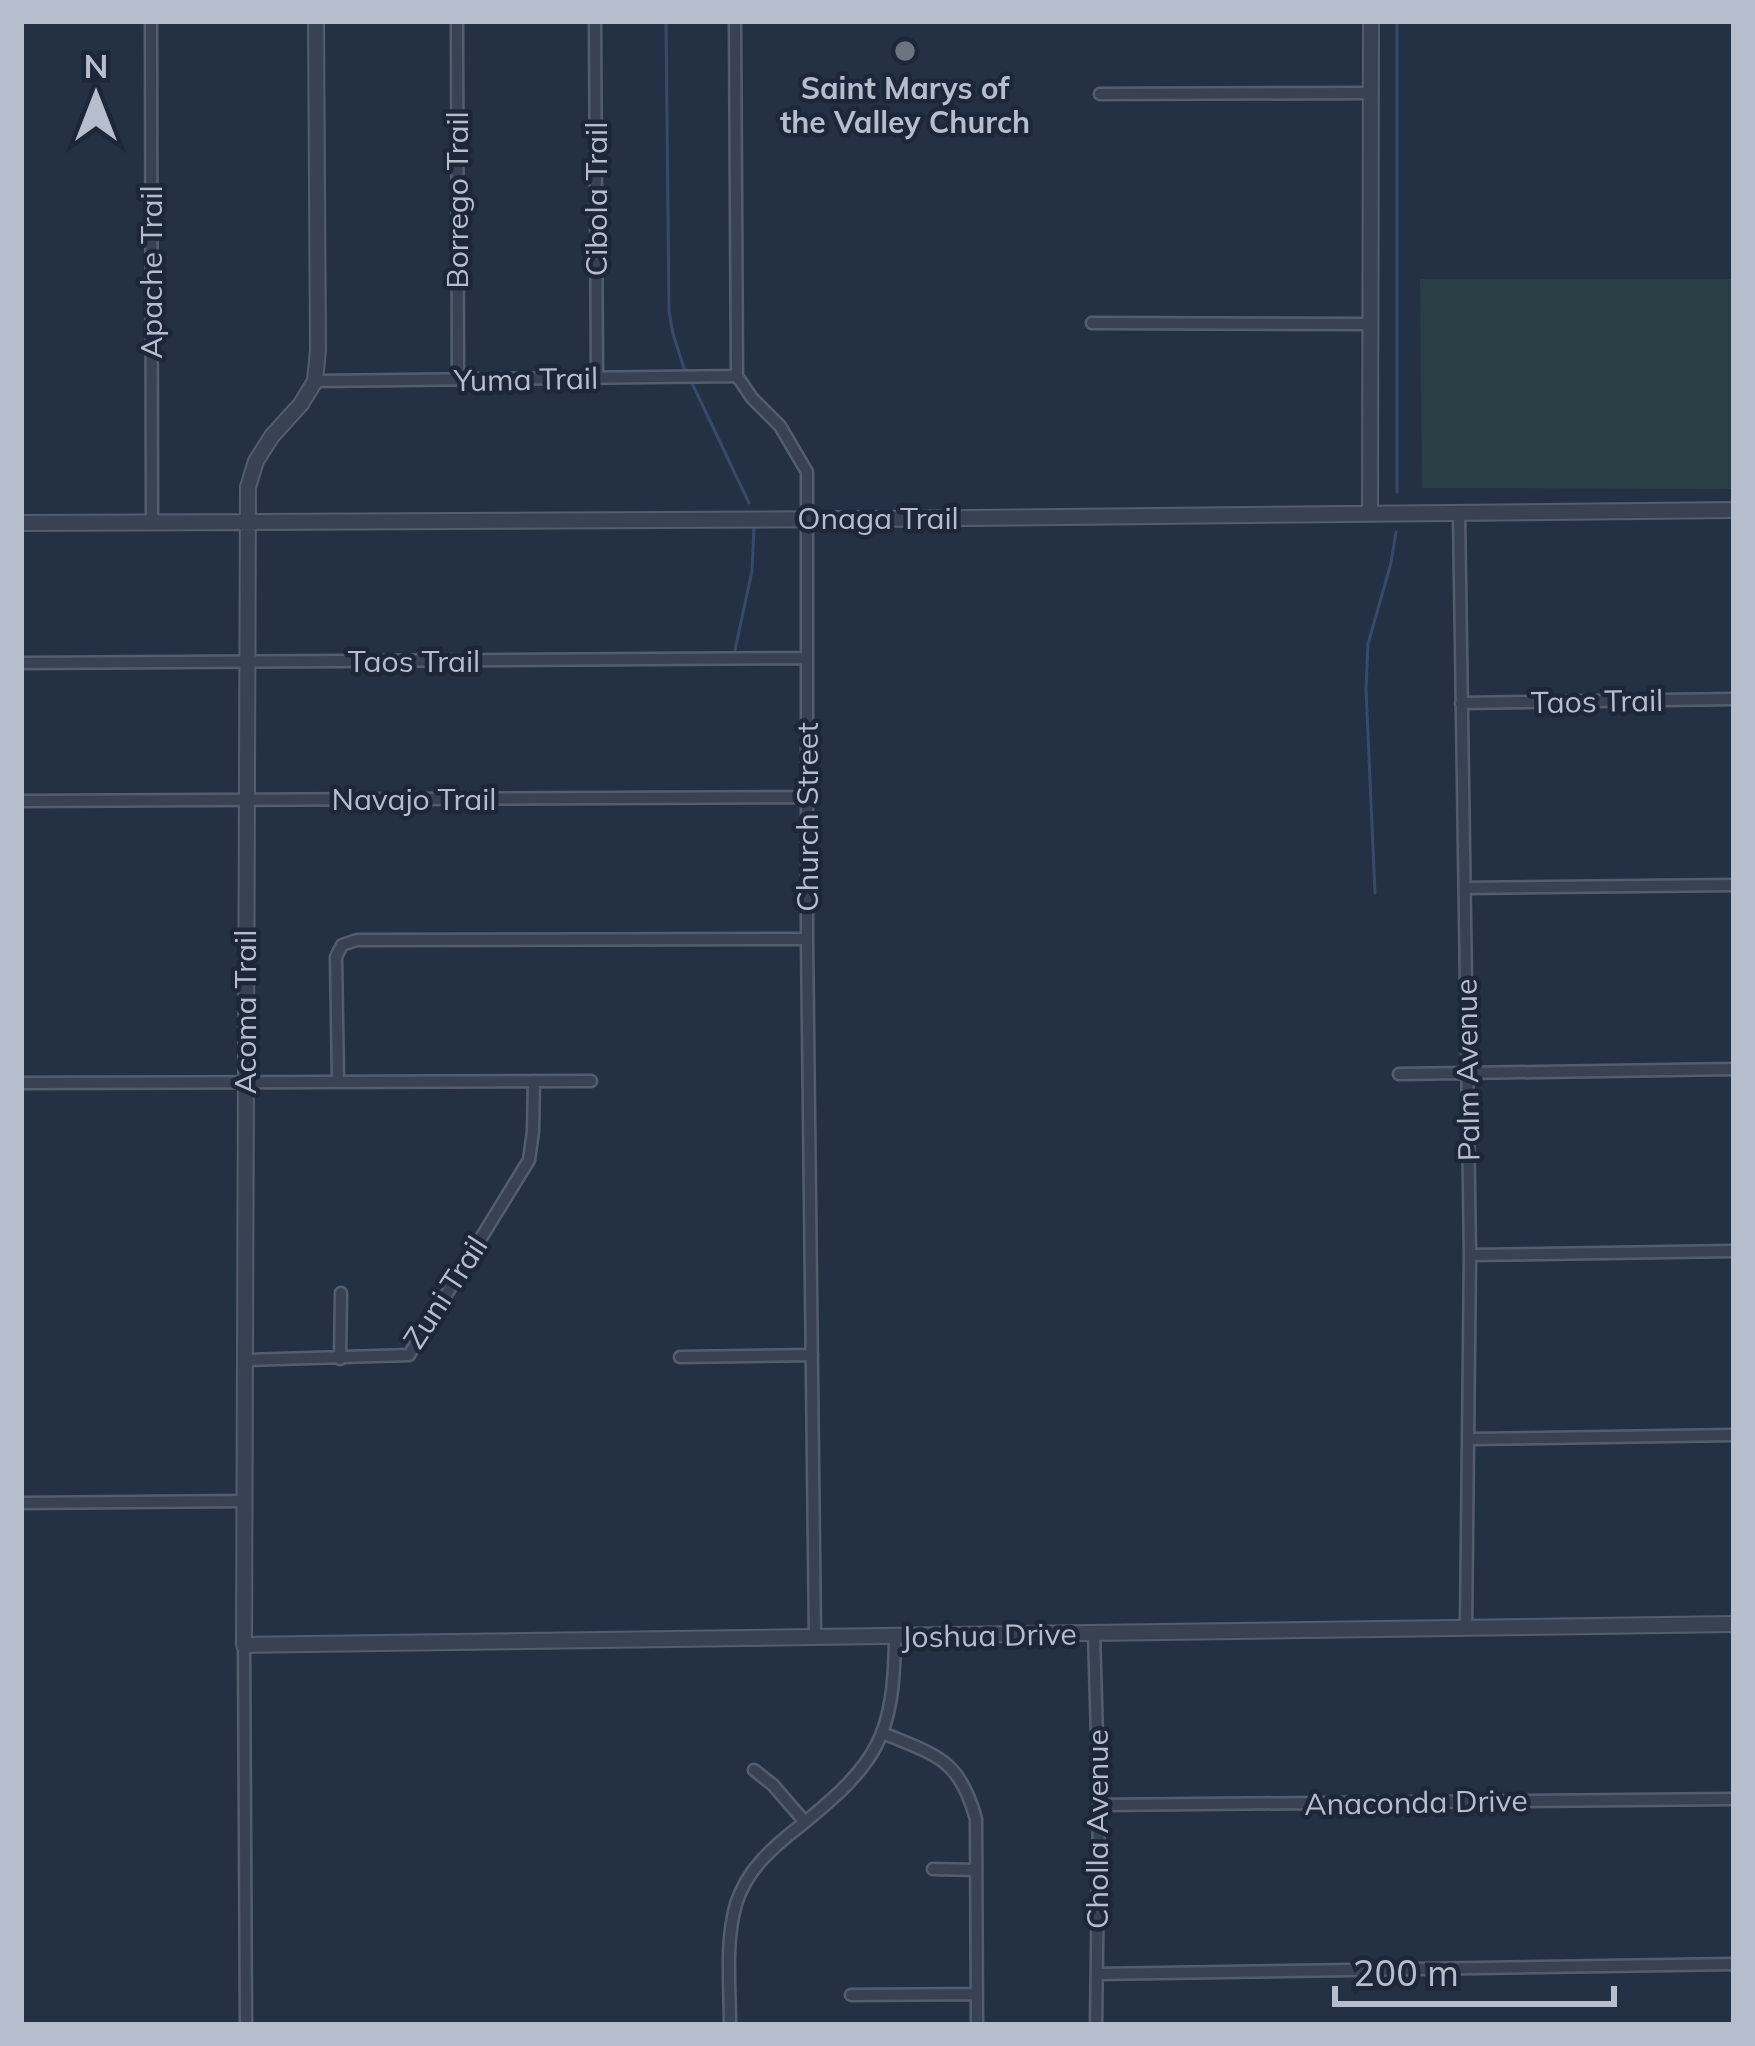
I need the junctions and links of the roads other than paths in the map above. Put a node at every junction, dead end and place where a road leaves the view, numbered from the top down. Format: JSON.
{"nodes":[{"id":1,"x":151,"y":21,"type":"edge"},
{"id":2,"x":316,"y":21,"type":"edge"},
{"id":3,"x":457,"y":21,"type":"edge"},
{"id":4,"x":595,"y":21,"type":"edge"},
{"id":5,"x":735,"y":21,"type":"edge"},
{"id":6,"x":1372,"y":21,"type":"edge"},
{"id":7,"x":1372,"y":93,"type":"junction"},
{"id":8,"x":1100,"y":94,"type":"dead end"},
{"id":9,"x":1091,"y":323,"type":"dead end"},
{"id":10,"x":1371,"y":324,"type":"junction"},
{"id":11,"x":737,"y":376,"type":"junction"},
{"id":12,"x":597,"y":378,"type":"junction"},
{"id":13,"x":458,"y":380,"type":"junction"},
{"id":14,"x":315,"y":381,"type":"junction"},
{"id":15,"x":1734,"y":510,"type":"edge"},
{"id":16,"x":1459,"y":512,"type":"junction"},
{"id":17,"x":1370,"y":513,"type":"junction"},
{"id":18,"x":807,"y":518,"type":"junction"},
{"id":19,"x":152,"y":522,"type":"junction"},
{"id":20,"x":21,"y":523,"type":"edge"},
{"id":21,"x":246,"y":523,"type":"junction"},
{"id":22,"x":807,"y":658,"type":"junction"},
{"id":23,"x":246,"y":662,"type":"junction"},
{"id":24,"x":21,"y":663,"type":"edge"},
{"id":25,"x":1734,"y":699,"type":"edge"},
{"id":26,"x":1461,"y":703,"type":"junction"},
{"id":27,"x":806,"y":796,"type":"junction"},
{"id":28,"x":245,"y":800,"type":"junction"},
{"id":29,"x":21,"y":801,"type":"edge"},
{"id":30,"x":1734,"y":885,"type":"edge"},
{"id":31,"x":1465,"y":888,"type":"junction"},
{"id":32,"x":807,"y":939,"type":"junction"},
{"id":33,"x":1734,"y":1069,"type":"edge"},
{"id":34,"x":1467,"y":1072,"type":"junction"},
{"id":35,"x":1399,"y":1073,"type":"dead end"},
{"id":36,"x":338,"y":1081,"type":"junction"},
{"id":37,"x":534,"y":1081,"type":"junction"},
{"id":38,"x":591,"y":1081,"type":"dead end"},
{"id":39,"x":245,"y":1082,"type":"junction"},
{"id":40,"x":21,"y":1083,"type":"edge"},
{"id":41,"x":1734,"y":1251,"type":"edge"},
{"id":42,"x":1470,"y":1255,"type":"junction"},
{"id":43,"x":340,"y":1293,"type":"dead end"},
{"id":44,"x":812,"y":1355,"type":"junction"},
{"id":45,"x":680,"y":1358,"type":"dead end"},
{"id":46,"x":340,"y":1359,"type":"junction"},
{"id":47,"x":244,"y":1360,"type":"junction"},
{"id":48,"x":1734,"y":1435,"type":"edge"},
{"id":49,"x":1470,"y":1439,"type":"junction"},
{"id":50,"x":244,"y":1501,"type":"junction"},
{"id":51,"x":21,"y":1503,"type":"edge"},
{"id":52,"x":1734,"y":1624,"type":"edge"},
{"id":53,"x":1466,"y":1628,"type":"junction"},
{"id":54,"x":1094,"y":1633,"type":"junction"},
{"id":55,"x":896,"y":1636,"type":"junction"},
{"id":56,"x":815,"y":1637,"type":"junction"},
{"id":57,"x":244,"y":1646,"type":"junction"},
{"id":58,"x":883,"y":1733,"type":"junction"},
{"id":59,"x":754,"y":1770,"type":"dead end"},
{"id":60,"x":1734,"y":1799,"type":"edge"},
{"id":61,"x":1099,"y":1805,"type":"junction"},
{"id":62,"x":805,"y":1822,"type":"junction"},
{"id":63,"x":933,"y":1869,"type":"dead end"},
{"id":64,"x":976,"y":1870,"type":"junction"},
{"id":65,"x":1734,"y":1964,"type":"edge"},
{"id":66,"x":1097,"y":1975,"type":"junction"},
{"id":67,"x":977,"y":1994,"type":"junction"},
{"id":68,"x":851,"y":1995,"type":"dead end"},
{"id":69,"x":246,"y":2025,"type":"edge"},
{"id":70,"x":730,"y":2025,"type":"edge"},
{"id":71,"x":977,"y":2025,"type":"edge"},
{"id":72,"x":1096,"y":2025,"type":"edge"}],
"edges":[{"from":1,"to":19,"type":"street","name":"Apache Trail"},
{"from":2,"to":14,"type":"street"},
{"from":3,"to":13,"type":"street","name":"Borrego Trail"},
{"from":4,"to":12,"type":"street","name":"Cibola Trail"},
{"from":5,"to":11,"type":"street"},
{"from":6,"to":7,"type":"street"},
{"from":7,"to":8,"type":"street"},
{"from":7,"to":10,"type":"street"},
{"from":9,"to":10,"type":"street"},
{"from":10,"to":17,"type":"street"},
{"from":11,"to":12,"type":"street","name":"Yuma Trail"},
{"from":11,"to":18,"type":"street","name":"Church Street"},
{"from":12,"to":13,"type":"street","name":"Yuma Trail"},
{"from":13,"to":14,"type":"street","name":"Yuma Trail"},
{"from":14,"to":21,"type":"street","name":"Acoma Trail"},
{"from":15,"to":16,"type":"street","name":"Onaga Trail"},
{"from":16,"to":17,"type":"street","name":"Onaga Trail"},
{"from":16,"to":26,"type":"street","name":"Palm Avenue"},
{"from":17,"to":18,"type":"street","name":"Onaga Trail"},
{"from":18,"to":21,"type":"street","name":"Onaga Trail"},
{"from":18,"to":22,"type":"street","name":"Church Street"},
{"from":19,"to":20,"type":"street","name":"Onaga Trail"},
{"from":19,"to":21,"type":"street","name":"Onaga Trail"},
{"from":21,"to":23,"type":"street","name":"Acoma Trail"},
{"from":22,"to":23,"type":"street","name":"Taos Trail"},
{"from":22,"to":27,"type":"street","name":"Church Street"},
{"from":23,"to":24,"type":"street","name":"Taos Trail"},
{"from":23,"to":28,"type":"street","name":"Acoma Trail"},
{"from":25,"to":26,"type":"street","name":"Taos Trail"},
{"from":26,"to":31,"type":"street","name":"Palm Avenue"},
{"from":27,"to":28,"type":"street","name":"Navajo Trail"},
{"from":27,"to":32,"type":"street","name":"Church Street"},
{"from":28,"to":29,"type":"street","name":"Navajo Trail"},
{"from":28,"to":39,"type":"street","name":"Acoma Trail"},
{"from":30,"to":31,"type":"street"},
{"from":31,"to":34,"type":"street","name":"Palm Avenue"},
{"from":32,"to":36,"type":"street"},
{"from":32,"to":44,"type":"street","name":"Church Street"},
{"from":33,"to":34,"type":"street"},
{"from":34,"to":35,"type":"street"},
{"from":34,"to":42,"type":"street","name":"Palm Avenue"},
{"from":36,"to":37,"type":"street"},
{"from":36,"to":39,"type":"street"},
{"from":37,"to":38,"type":"street"},
{"from":37,"to":46,"type":"street","name":"Zuni Trail"},
{"from":39,"to":40,"type":"street"},
{"from":39,"to":47,"type":"street","name":"Acoma Trail"},
{"from":41,"to":42,"type":"street"},
{"from":42,"to":49,"type":"street","name":"Palm Avenue"},
{"from":43,"to":46,"type":"street"},
{"from":44,"to":45,"type":"street"},
{"from":44,"to":56,"type":"street","name":"Church Street"},
{"from":46,"to":47,"type":"street","name":"Zuni Trail"},
{"from":47,"to":50,"type":"street","name":"Acoma Trail"},
{"from":48,"to":49,"type":"street"},
{"from":49,"to":53,"type":"street","name":"Palm Avenue"},
{"from":50,"to":51,"type":"street"},
{"from":50,"to":57,"type":"street","name":"Acoma Trail"},
{"from":52,"to":53,"type":"street","name":"Joshua Drive"},
{"from":53,"to":54,"type":"street","name":"Joshua Drive"},
{"from":54,"to":55,"type":"street","name":"Joshua Drive"},
{"from":54,"to":61,"type":"street","name":"Cholla Avenue"},
{"from":55,"to":56,"type":"street","name":"Joshua Drive"},
{"from":55,"to":58,"type":"street"},
{"from":56,"to":57,"type":"street","name":"Joshua Drive"},
{"from":57,"to":69,"type":"street","name":"Acoma Trail"},
{"from":58,"to":62,"type":"street"},
{"from":58,"to":64,"type":"street"},
{"from":59,"to":62,"type":"street"},
{"from":60,"to":61,"type":"street","name":"Anaconda Drive"},
{"from":61,"to":66,"type":"street","name":"Cholla Avenue"},
{"from":62,"to":70,"type":"street"},
{"from":63,"to":64,"type":"street"},
{"from":64,"to":67,"type":"street"},
{"from":65,"to":66,"type":"street"},
{"from":66,"to":72,"type":"street","name":"Cholla Avenue"},
{"from":67,"to":68,"type":"street"},
{"from":67,"to":71,"type":"street"}]}
